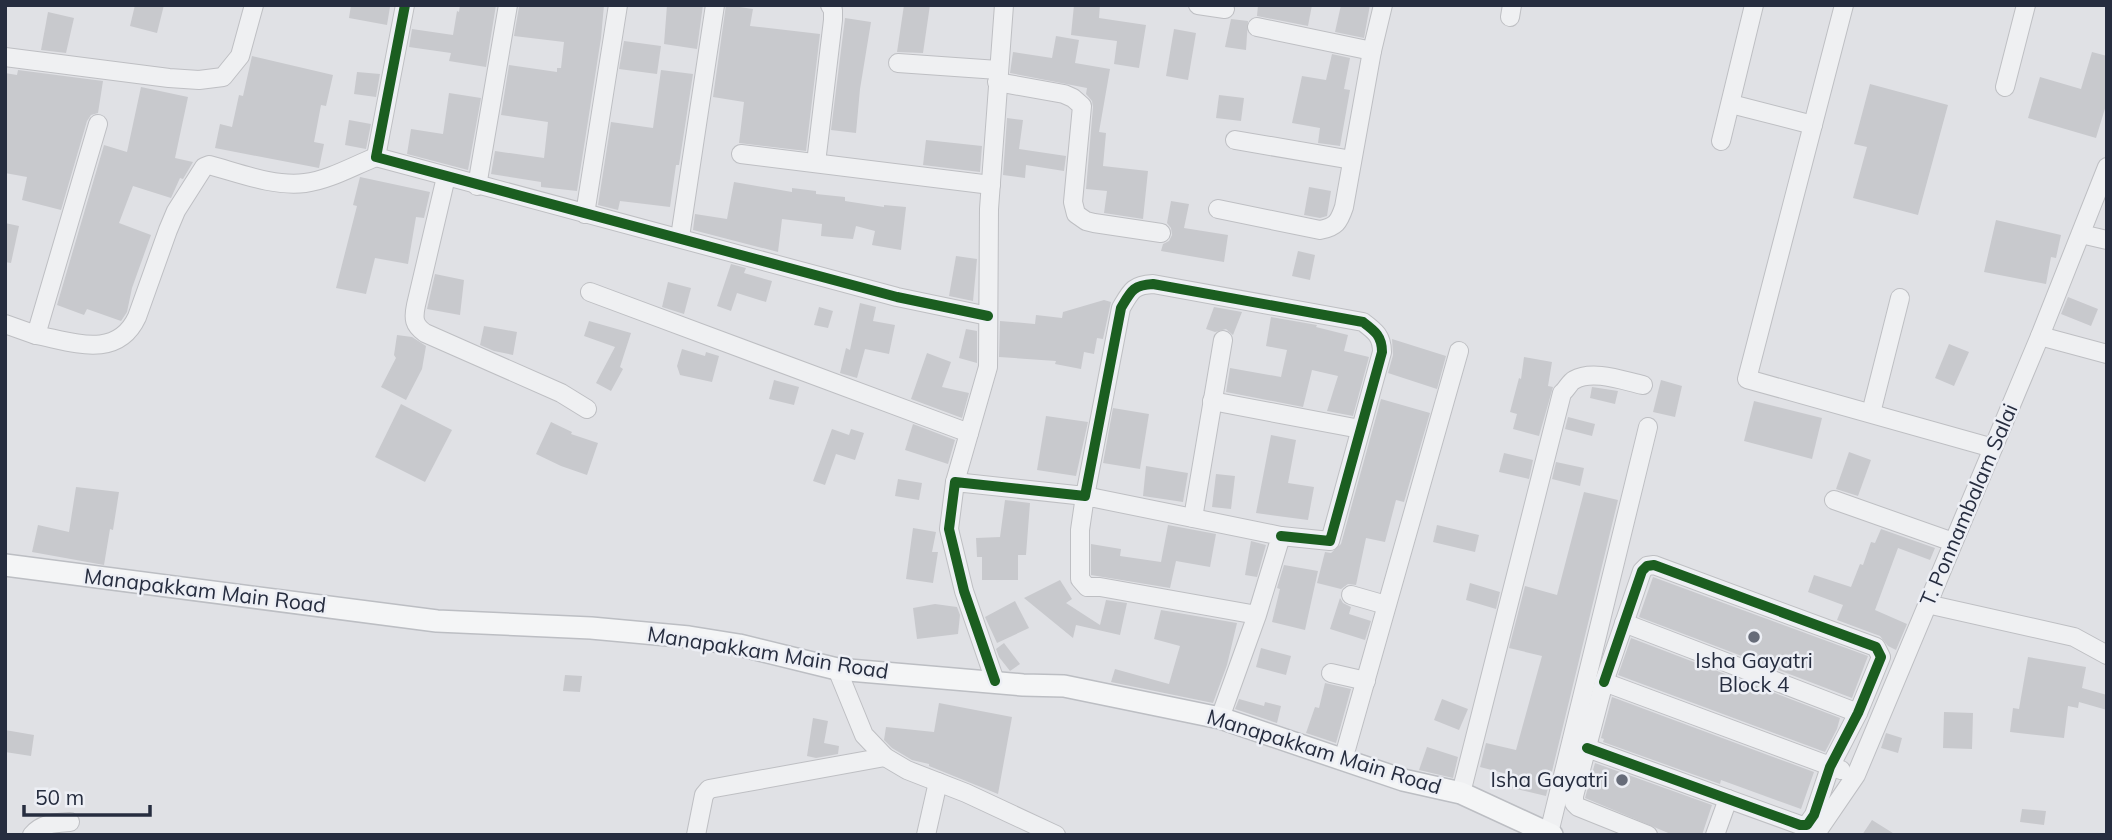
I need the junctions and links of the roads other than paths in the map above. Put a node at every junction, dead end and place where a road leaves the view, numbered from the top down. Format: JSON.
{"nodes":[{"id":1,"x":254,"y":5,"type":"edge"},
{"id":2,"x":405,"y":5,"type":"edge"},
{"id":3,"x":508,"y":5,"type":"edge"},
{"id":4,"x":618,"y":5,"type":"edge"},
{"id":5,"x":715,"y":5,"type":"edge"},
{"id":6,"x":830,"y":5,"type":"edge"},
{"id":7,"x":1004,"y":5,"type":"edge"},
{"id":8,"x":1198,"y":5,"type":"edge"},
{"id":9,"x":1382,"y":5,"type":"edge"},
{"id":10,"x":1754,"y":5,"type":"edge"},
{"id":11,"x":1844,"y":5,"type":"edge"},
{"id":12,"x":2026,"y":5,"type":"edge"},
{"id":13,"x":1225,"y":9,"type":"dead end"},
{"id":14,"x":1257,"y":27,"type":"dead end"},
{"id":15,"x":1372,"y":51,"type":"junction"},
{"id":16,"x":5,"y":57,"type":"edge"},
{"id":17,"x":898,"y":63,"type":"dead end"},
{"id":18,"x":997,"y":76,"type":"junction"},
{"id":19,"x":2005,"y":87,"type":"dead end"},
{"id":20,"x":1731,"y":104,"type":"junction"},
{"id":21,"x":98,"y":124,"type":"dead end"},
{"id":22,"x":1813,"y":125,"type":"junction"},
{"id":23,"x":1236,"y":140,"type":"dead end"},
{"id":24,"x":1721,"y":141,"type":"dead end"},
{"id":25,"x":741,"y":154,"type":"dead end"},
{"id":26,"x":376,"y":157,"type":"junction"},
{"id":27,"x":1352,"y":160,"type":"junction"},
{"id":28,"x":816,"y":163,"type":"junction"},
{"id":29,"x":2107,"y":167,"type":"edge"},
{"id":30,"x":446,"y":177,"type":"junction"},
{"id":31,"x":990,"y":185,"type":"junction"},
{"id":32,"x":477,"y":186,"type":"junction"},
{"id":33,"x":1218,"y":209,"type":"dead end"},
{"id":34,"x":585,"y":214,"type":"junction"},
{"id":35,"x":1161,"y":233,"type":"dead end"},
{"id":36,"x":2081,"y":234,"type":"junction"},
{"id":37,"x":680,"y":237,"type":"junction"},
{"id":38,"x":2107,"y":240,"type":"edge"},
{"id":39,"x":590,"y":292,"type":"dead end"},
{"id":40,"x":1900,"y":298,"type":"dead end"},
{"id":41,"x":988,"y":316,"type":"junction"},
{"id":42,"x":5,"y":324,"type":"edge"},
{"id":43,"x":36,"y":335,"type":"junction"},
{"id":44,"x":2040,"y":336,"type":"junction"},
{"id":45,"x":1223,"y":340,"type":"dead end"},
{"id":46,"x":1459,"y":351,"type":"dead end"},
{"id":47,"x":2107,"y":354,"type":"edge"},
{"id":48,"x":1643,"y":385,"type":"dead end"},
{"id":49,"x":1212,"y":401,"type":"junction"},
{"id":50,"x":587,"y":409,"type":"dead end"},
{"id":51,"x":1871,"y":413,"type":"junction"},
{"id":52,"x":1648,"y":427,"type":"dead end"},
{"id":53,"x":1360,"y":429,"type":"junction"},
{"id":54,"x":969,"y":433,"type":"junction"},
{"id":55,"x":1993,"y":448,"type":"junction"},
{"id":56,"x":955,"y":482,"type":"junction"},
{"id":57,"x":1085,"y":496,"type":"junction"},
{"id":58,"x":1834,"y":500,"type":"dead end"},
{"id":59,"x":1193,"y":518,"type":"junction"},
{"id":60,"x":1281,"y":536,"type":"junction"},
{"id":61,"x":1953,"y":542,"type":"junction"},
{"id":62,"x":5,"y":565,"type":"edge"},
{"id":63,"x":1351,"y":595,"type":"dead end"},
{"id":64,"x":1927,"y":604,"type":"junction"},
{"id":65,"x":1386,"y":605,"type":"junction"},
{"id":66,"x":1257,"y":615,"type":"junction"},
{"id":67,"x":1624,"y":623,"type":"junction"},
{"id":68,"x":2107,"y":654,"type":"edge"},
{"id":69,"x":837,"y":669,"type":"junction"},
{"id":70,"x":1331,"y":673,"type":"dead end"},
{"id":71,"x":995,"y":681,"type":"junction"},
{"id":72,"x":1366,"y":681,"type":"junction"},
{"id":73,"x":1604,"y":682,"type":"junction"},
{"id":74,"x":1858,"y":713,"type":"junction"},
{"id":75,"x":1220,"y":718,"type":"junction"},
{"id":76,"x":1587,"y":748,"type":"junction"},
{"id":77,"x":885,"y":757,"type":"junction"},
{"id":78,"x":1343,"y":760,"type":"junction"},
{"id":79,"x":1830,"y":767,"type":"junction"},
{"id":80,"x":1856,"y":775,"type":"junction"},
{"id":81,"x":938,"y":782,"type":"junction"},
{"id":82,"x":1461,"y":793,"type":"junction"},
{"id":83,"x":1728,"y":800,"type":"junction"},
{"id":84,"x":70,"y":821,"type":"dead end"},
{"id":85,"x":1550,"y":834,"type":"edge"},
{"id":86,"x":32,"y":835,"type":"edge"},
{"id":87,"x":696,"y":835,"type":"edge"},
{"id":88,"x":926,"y":835,"type":"edge"},
{"id":89,"x":1056,"y":835,"type":"edge"},
{"id":90,"x":1648,"y":835,"type":"edge"},
{"id":91,"x":1715,"y":835,"type":"edge"},
{"id":92,"x":1815,"y":835,"type":"edge"}],
"edges":[{"from":1,"to":16,"type":"street"},
{"from":2,"to":26,"type":"street"},
{"from":3,"to":32,"type":"street"},
{"from":4,"to":34,"type":"street"},
{"from":5,"to":37,"type":"street"},
{"from":6,"to":28,"type":"street"},
{"from":7,"to":18,"type":"street"},
{"from":8,"to":13,"type":"street"},
{"from":9,"to":15,"type":"street"},
{"from":10,"to":20,"type":"street"},
{"from":11,"to":22,"type":"street"},
{"from":12,"to":19,"type":"street"},
{"from":14,"to":15,"type":"street"},
{"from":15,"to":27,"type":"street"},
{"from":17,"to":18,"type":"street"},
{"from":18,"to":31,"type":"street"},
{"from":18,"to":35,"type":"street"},
{"from":20,"to":22,"type":"street"},
{"from":20,"to":24,"type":"street"},
{"from":21,"to":43,"type":"street"},
{"from":22,"to":51,"type":"street"},
{"from":23,"to":27,"type":"street"},
{"from":25,"to":28,"type":"street"},
{"from":26,"to":30,"type":"street"},
{"from":26,"to":43,"type":"street"},
{"from":27,"to":33,"type":"street"},
{"from":28,"to":31,"type":"street"},
{"from":29,"to":36,"type":"street","name":"T. Ponnambalam Salai"},
{"from":30,"to":32,"type":"street"},
{"from":30,"to":50,"type":"street"},
{"from":31,"to":41,"type":"street"},
{"from":32,"to":34,"type":"street"},
{"from":34,"to":37,"type":"street"},
{"from":36,"to":38,"type":"street"},
{"from":36,"to":44,"type":"street","name":"T. Ponnambalam Salai"},
{"from":37,"to":41,"type":"street"},
{"from":39,"to":54,"type":"street"},
{"from":40,"to":51,"type":"street"},
{"from":41,"to":54,"type":"street"},
{"from":42,"to":43,"type":"street"},
{"from":44,"to":47,"type":"street"},
{"from":44,"to":55,"type":"street","name":"T. Ponnambalam Salai"},
{"from":45,"to":49,"type":"street"},
{"from":46,"to":65,"type":"street"},
{"from":48,"to":82,"type":"street"},
{"from":49,"to":53,"type":"street"},
{"from":49,"to":59,"type":"street"},
{"from":51,"to":55,"type":"street"},
{"from":52,"to":85,"type":"street"},
{"from":53,"to":57,"type":"street"},
{"from":53,"to":60,"type":"street"},
{"from":54,"to":56,"type":"street"},
{"from":55,"to":61,"type":"street","name":"T. Ponnambalam Salai"},
{"from":56,"to":57,"type":"street"},
{"from":56,"to":71,"type":"street"},
{"from":57,"to":59,"type":"street"},
{"from":57,"to":66,"type":"street"},
{"from":58,"to":61,"type":"street"},
{"from":59,"to":60,"type":"street"},
{"from":60,"to":66,"type":"street"},
{"from":61,"to":64,"type":"street","name":"T. Ponnambalam Salai"},
{"from":62,"to":69,"type":"main road","name":"Manapakkam Main Road"},
{"from":63,"to":65,"type":"street"},
{"from":64,"to":68,"type":"street"},
{"from":64,"to":80,"type":"street","name":"T. Ponnambalam Salai"},
{"from":65,"to":72,"type":"street"},
{"from":66,"to":75,"type":"street"},
{"from":67,"to":73,"type":"street"},
{"from":67,"to":74,"type":"street"},
{"from":67,"to":74,"type":"street"},
{"from":69,"to":71,"type":"main road","name":"Manapakkam Main Road"},
{"from":69,"to":77,"type":"street"},
{"from":70,"to":72,"type":"street"},
{"from":71,"to":75,"type":"main road","name":"Manapakkam Main Road"},
{"from":72,"to":78,"type":"street"},
{"from":73,"to":76,"type":"street"},
{"from":73,"to":79,"type":"street"},
{"from":74,"to":79,"type":"street"},
{"from":75,"to":78,"type":"main road","name":"Manapakkam Main Road"},
{"from":76,"to":83,"type":"street"},
{"from":76,"to":90,"type":"street"},
{"from":77,"to":81,"type":"street"},
{"from":77,"to":87,"type":"street"},
{"from":78,"to":82,"type":"main road","name":"Manapakkam Main Road"},
{"from":79,"to":80,"type":"street"},
{"from":79,"to":83,"type":"street"},
{"from":80,"to":92,"type":"street","name":"T. Ponnambalam Salai"},
{"from":81,"to":88,"type":"street"},
{"from":81,"to":89,"type":"street"},
{"from":82,"to":85,"type":"main road","name":"Manapakkam Main Road"},
{"from":83,"to":91,"type":"street"},
{"from":84,"to":86,"type":"street"}]}
